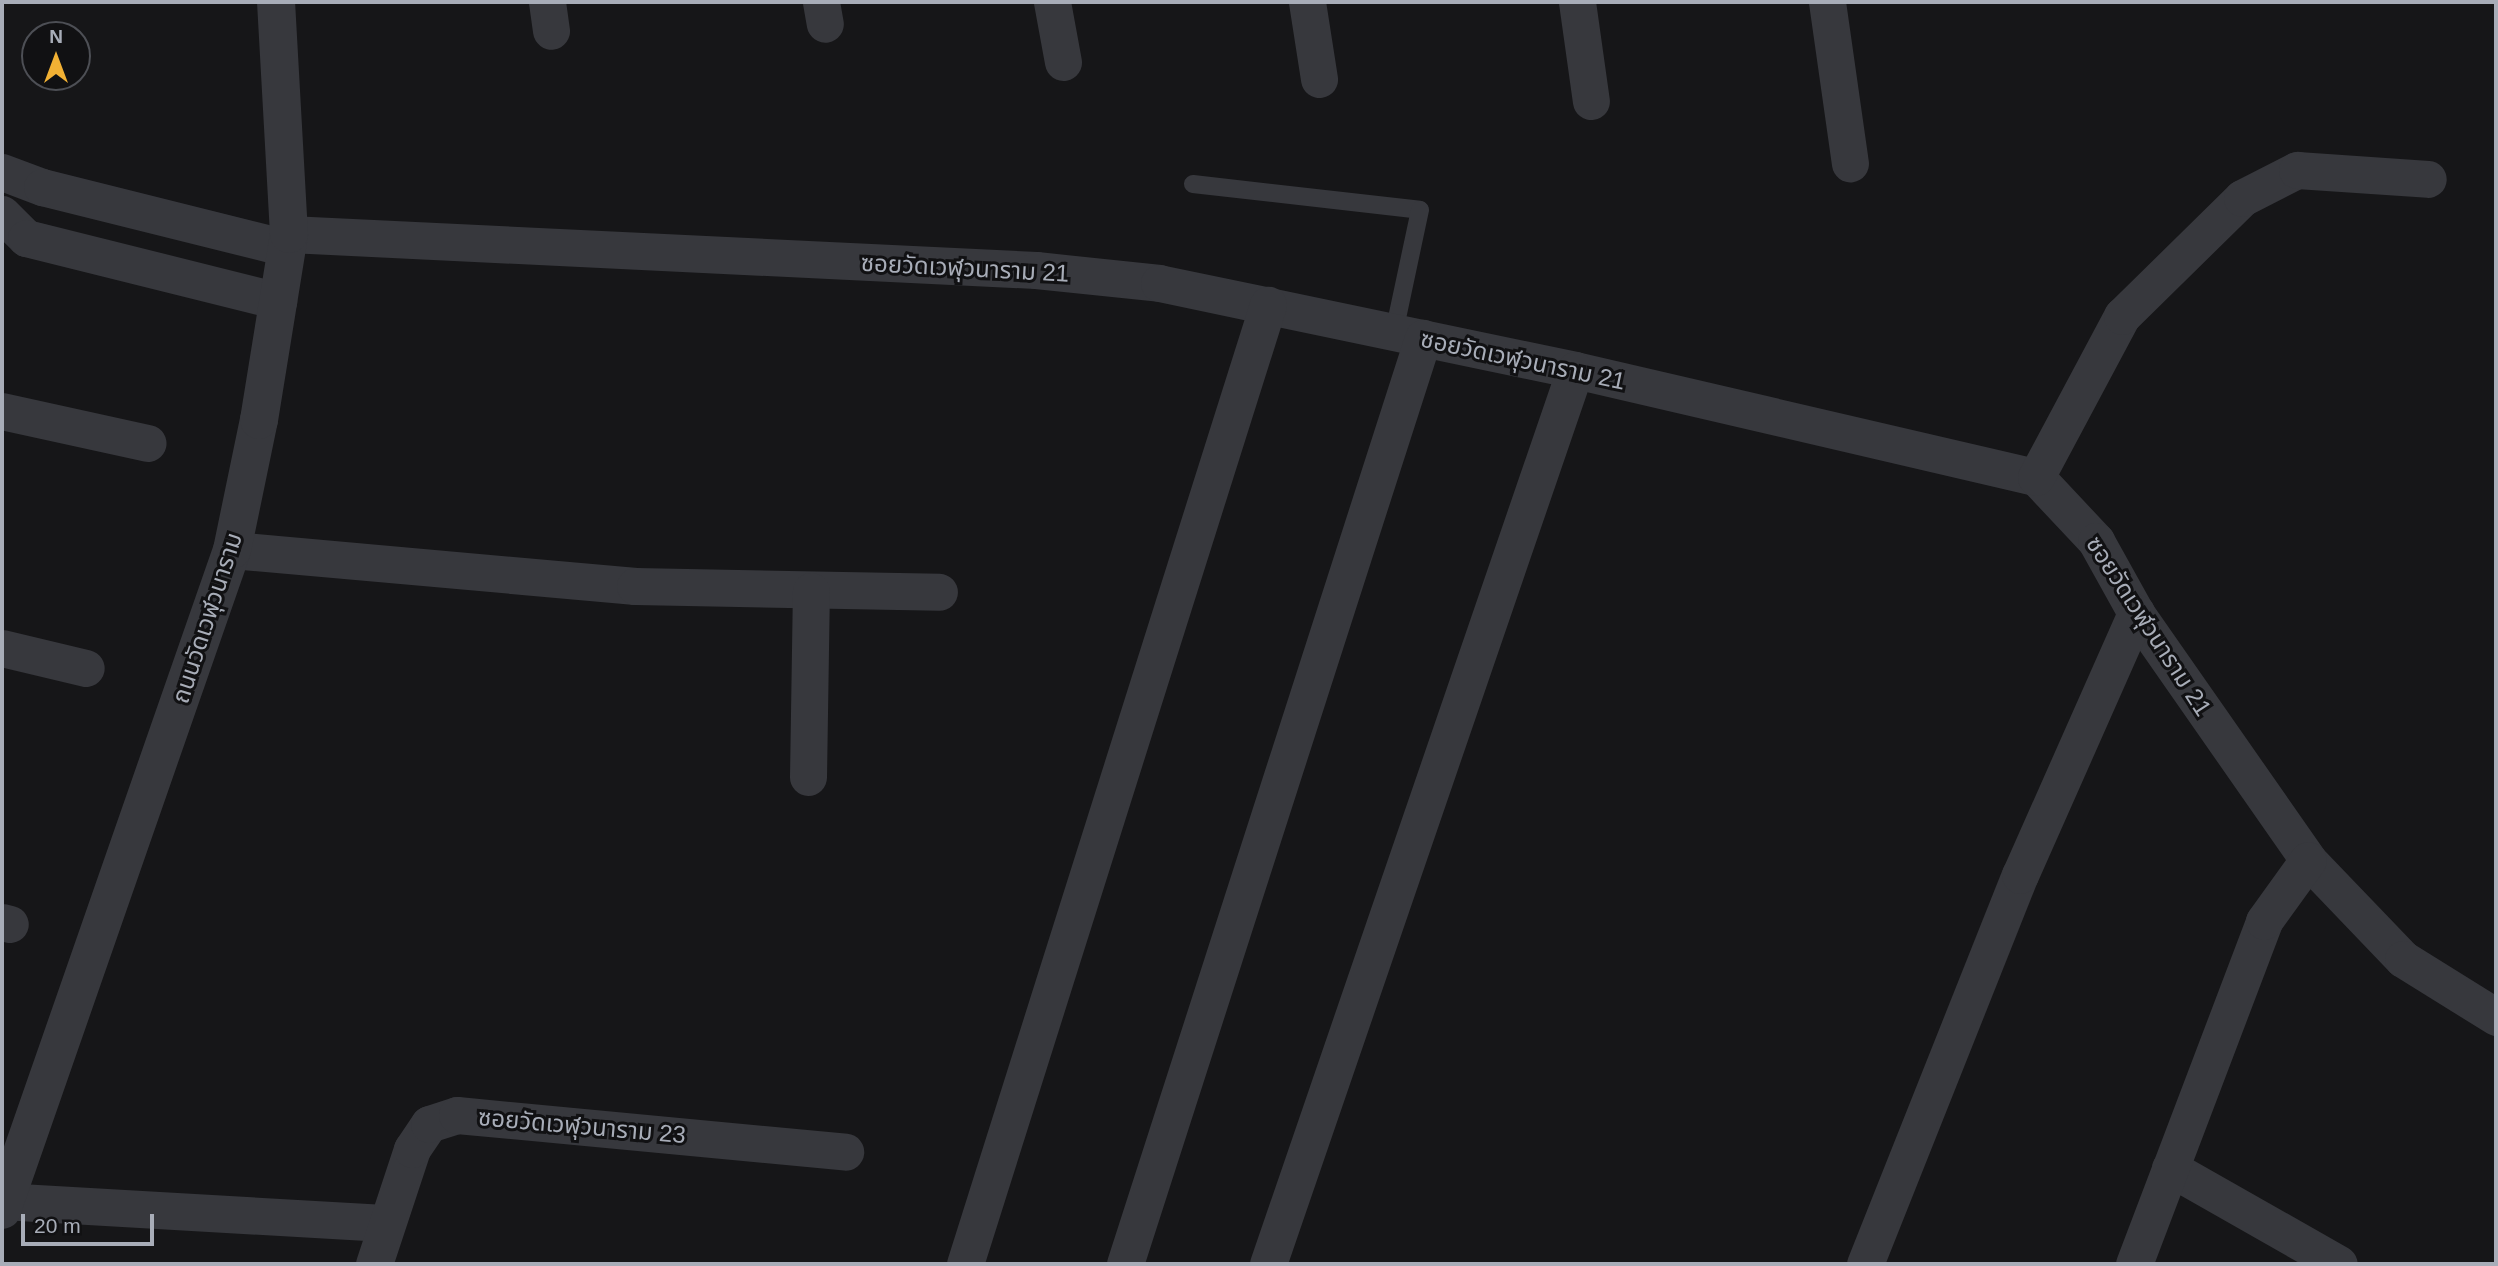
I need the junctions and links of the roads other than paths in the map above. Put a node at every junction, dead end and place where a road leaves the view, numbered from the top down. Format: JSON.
{"nodes":[{"id":1,"x":276,"y":2,"type":"edge"},
{"id":2,"x":1052,"y":2,"type":"edge"},
{"id":3,"x":1307,"y":2,"type":"edge"},
{"id":4,"x":1577,"y":2,"type":"edge"},
{"id":5,"x":1827,"y":2,"type":"edge"},
{"id":6,"x":1062,"y":62,"type":"dead end"},
{"id":7,"x":1319,"y":79,"type":"dead end"},
{"id":8,"x":1591,"y":101,"type":"dead end"},
{"id":9,"x":1850,"y":163,"type":"dead end"},
{"id":10,"x":2,"y":172,"type":"edge"},
{"id":11,"x":2428,"y":179,"type":"dead end"},
{"id":12,"x":1193,"y":184,"type":"dead end"},
{"id":13,"x":2,"y":214,"type":"edge"},
{"id":14,"x":288,"y":241,"type":"junction"},
{"id":15,"x":278,"y":301,"type":"junction"},
{"id":16,"x":1268,"y":305,"type":"junction"},
{"id":17,"x":1408,"y":335,"type":"junction"},
{"id":18,"x":1575,"y":370,"type":"junction"},
{"id":19,"x":2,"y":411,"type":"edge"},
{"id":20,"x":148,"y":443,"type":"dead end"},
{"id":21,"x":2036,"y":477,"type":"junction"},
{"id":22,"x":232,"y":550,"type":"junction"},
{"id":23,"x":811,"y":591,"type":"junction"},
{"id":24,"x":939,"y":592,"type":"dead end"},
{"id":25,"x":2136,"y":613,"type":"junction"},
{"id":26,"x":2,"y":648,"type":"edge"},
{"id":27,"x":86,"y":668,"type":"dead end"},
{"id":28,"x":808,"y":777,"type":"dead end"},
{"id":29,"x":2308,"y":860,"type":"junction"},
{"id":30,"x":2496,"y":1017,"type":"edge"},
{"id":31,"x":845,"y":1152,"type":"dead end"},
{"id":32,"x":2170,"y":1168,"type":"junction"},
{"id":33,"x":3,"y":1204,"type":"edge"},
{"id":34,"x":384,"y":1223,"type":"junction"},
{"id":35,"x":374,"y":1264,"type":"edge"},
{"id":36,"x":965,"y":1264,"type":"edge"},
{"id":37,"x":1125,"y":1264,"type":"edge"},
{"id":38,"x":1268,"y":1264,"type":"edge"},
{"id":39,"x":1865,"y":1264,"type":"edge"},
{"id":40,"x":2134,"y":1264,"type":"edge"},
{"id":41,"x":2339,"y":1264,"type":"edge"}],
"edges":[{"from":1,"to":14,"type":"street","name":"ถนนวัดเวฬุวนาราม"},
{"from":2,"to":6,"type":"street"},
{"from":3,"to":7,"type":"street"},
{"from":4,"to":8,"type":"street"},
{"from":5,"to":9,"type":"street"},
{"from":10,"to":14,"type":"street","name":"ซอยวัดเวฬุวนาราม 21"},
{"from":11,"to":21,"type":"street"},
{"from":12,"to":17,"type":"lane"},
{"from":13,"to":15,"type":"street"},
{"from":14,"to":15,"type":"street","name":"ถนนวัดเวฬุวนาราม"},
{"from":14,"to":16,"type":"street","name":"ซอยวัดเวฬุวนาราม 21"},
{"from":15,"to":22,"type":"street","name":"ถนนวัดเวฬุวนาราม"},
{"from":16,"to":17,"type":"street","name":"ซอยวัดเวฬุวนาราม 21"},
{"from":16,"to":36,"type":"street"},
{"from":17,"to":18,"type":"street","name":"ซอยวัดเวฬุวนาราม 21"},
{"from":17,"to":37,"type":"street"},
{"from":18,"to":21,"type":"street","name":"ซอยวัดเวฬุวนาราม 21"},
{"from":18,"to":38,"type":"street"},
{"from":19,"to":20,"type":"street"},
{"from":21,"to":25,"type":"street","name":"ซอยวัดเวฬุวนาราม 21"},
{"from":22,"to":23,"type":"street"},
{"from":22,"to":33,"type":"street","name":"ถนนวัดเวฬุวนาราม"},
{"from":23,"to":24,"type":"street"},
{"from":23,"to":28,"type":"street"},
{"from":25,"to":29,"type":"street","name":"ซอยวัดเวฬุวนาราม 21"},
{"from":25,"to":39,"type":"street"},
{"from":26,"to":27,"type":"street"},
{"from":29,"to":30,"type":"street","name":"ซอยวัดเวฬุวนาราม 21"},
{"from":29,"to":32,"type":"street"},
{"from":31,"to":34,"type":"street","name":"ซอยวัดเวฬุวนาราม 23"},
{"from":32,"to":40,"type":"street"},
{"from":32,"to":41,"type":"street"},
{"from":33,"to":34,"type":"street"},
{"from":34,"to":35,"type":"street","name":"ซอยวัดเวฬุวนาราม 23"}]}
